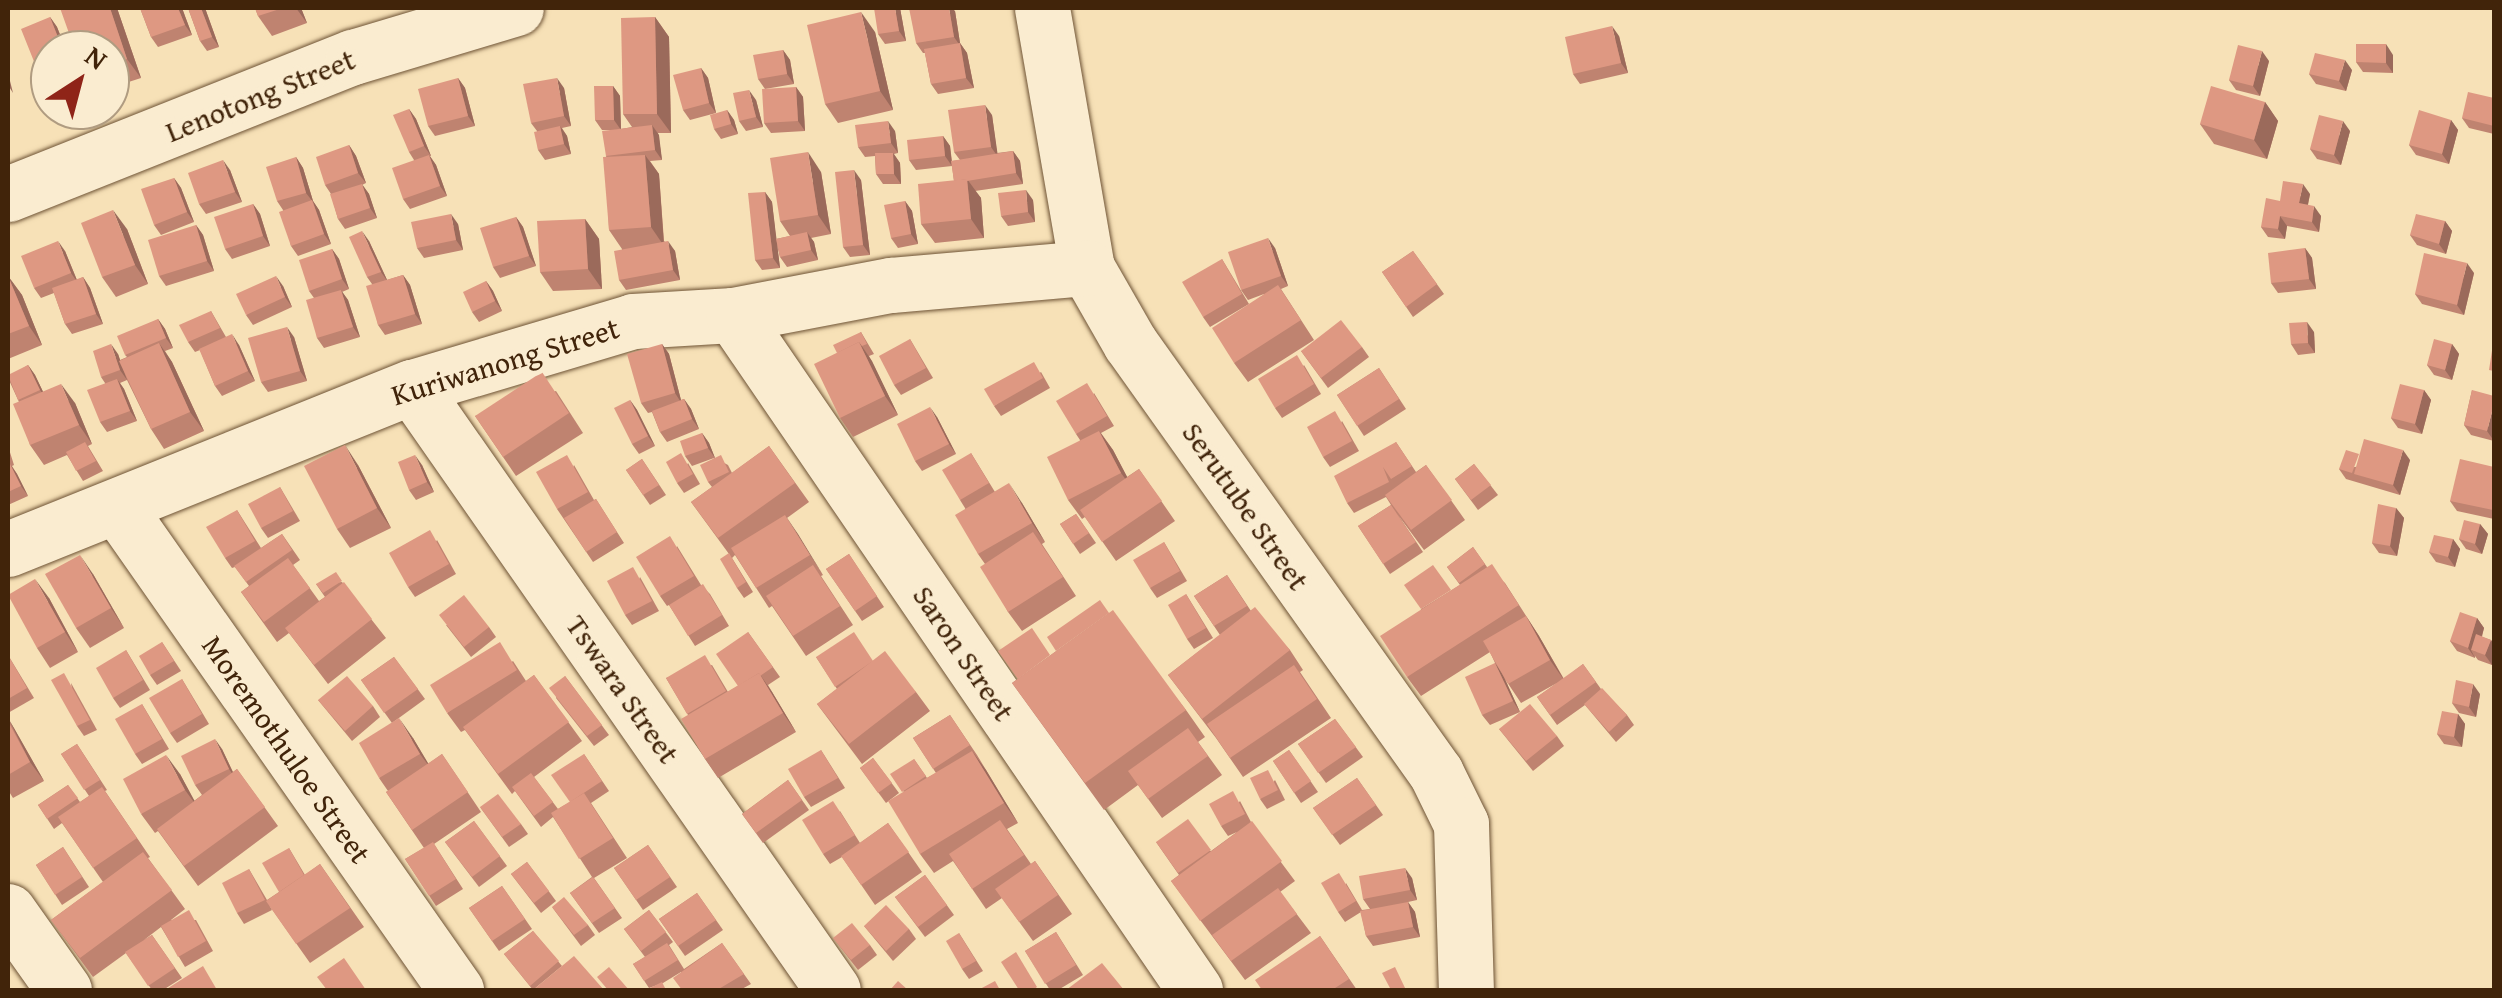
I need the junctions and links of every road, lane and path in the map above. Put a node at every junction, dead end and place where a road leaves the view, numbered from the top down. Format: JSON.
{"nodes":[{"id":1,"x":516,"y":8,"type":"edge"},
{"id":2,"x":1042,"y":8,"type":"edge"},
{"id":3,"x":8,"y":194,"type":"edge"},
{"id":4,"x":1087,"y":268,"type":"junction"},
{"id":5,"x":733,"y":314,"type":"junction"},
{"id":6,"x":412,"y":387,"type":"junction"},
{"id":7,"x":118,"y":508,"type":"junction"},
{"id":8,"x":8,"y":549,"type":"edge"},
{"id":9,"x":8,"y":911,"type":"edge"},
{"id":10,"x":64,"y":990,"type":"edge"},
{"id":11,"x":456,"y":990,"type":"edge"},
{"id":12,"x":834,"y":990,"type":"edge"},
{"id":13,"x":1195,"y":990,"type":"edge"},
{"id":14,"x":1466,"y":990,"type":"edge"}],
"edges":[{"from":1,"to":3,"type":"street","name":"Lenotong Street"},
{"from":2,"to":4,"type":"street","name":"Serutube Street"},
{"from":4,"to":5,"type":"street","name":"Kuriwanong Street"},
{"from":4,"to":14,"type":"street","name":"Serutube Street"},
{"from":5,"to":6,"type":"street","name":"Kuriwanong Street"},
{"from":5,"to":13,"type":"street","name":"Saron Street"},
{"from":6,"to":7,"type":"street","name":"Kuriwanong Street"},
{"from":6,"to":12,"type":"street","name":"Tswara Street"},
{"from":7,"to":8,"type":"street","name":"Kuriwanong Street"},
{"from":7,"to":11,"type":"street","name":"Moremothuloe Street"},
{"from":9,"to":10,"type":"street"}]}
